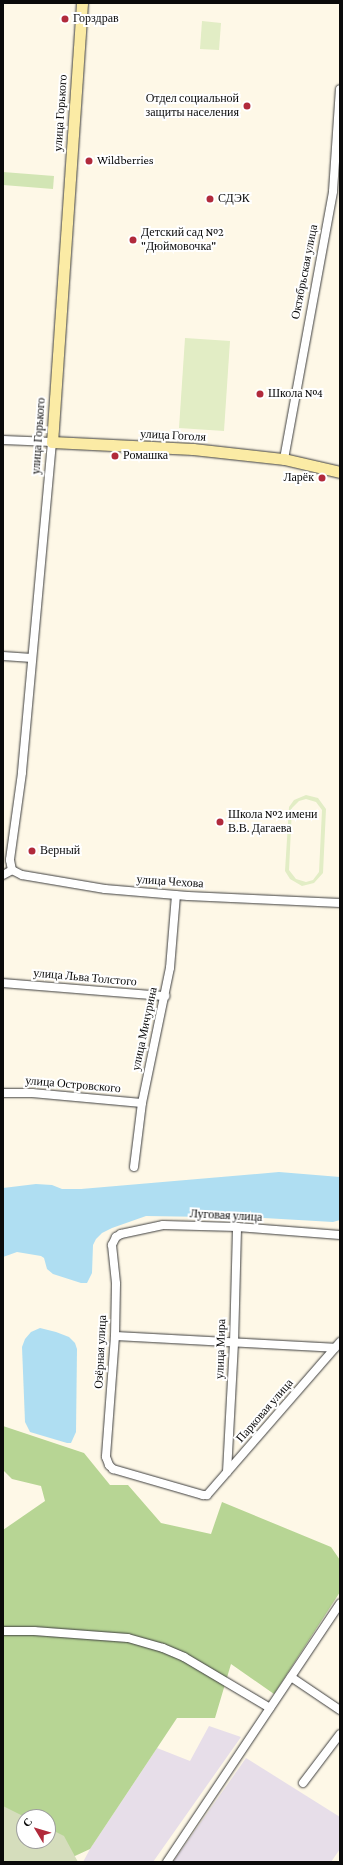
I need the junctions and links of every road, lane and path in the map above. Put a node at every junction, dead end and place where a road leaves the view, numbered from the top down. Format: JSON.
{"nodes":[{"id":1,"x":82,"y":3,"type":"edge"},
{"id":2,"x":340,"y":89,"type":"edge"},
{"id":3,"x":3,"y":440,"type":"edge"},
{"id":4,"x":52,"y":442,"type":"junction"},
{"id":5,"x":284,"y":459,"type":"junction"},
{"id":6,"x":340,"y":472,"type":"edge"},
{"id":7,"x":3,"y":656,"type":"edge"},
{"id":8,"x":32,"y":658,"type":"junction"},
{"id":9,"x":12,"y":870,"type":"junction"},
{"id":10,"x":3,"y":875,"type":"edge"},
{"id":11,"x":176,"y":895,"type":"junction"},
{"id":12,"x":340,"y":903,"type":"edge"},
{"id":13,"x":3,"y":983,"type":"edge"},
{"id":14,"x":165,"y":996,"type":"junction"},
{"id":15,"x":3,"y":1093,"type":"edge"},
{"id":16,"x":142,"y":1103,"type":"junction"},
{"id":17,"x":134,"y":1167,"type":"dead end"},
{"id":18,"x":236,"y":1227,"type":"junction"},
{"id":19,"x":340,"y":1235,"type":"edge"},
{"id":20,"x":114,"y":1239,"type":"joint"},
{"id":21,"x":115,"y":1336,"type":"junction"},
{"id":22,"x":234,"y":1343,"type":"junction"},
{"id":23,"x":338,"y":1345,"type":"edge"},
{"id":24,"x":227,"y":1472,"type":"junction"},
{"id":25,"x":207,"y":1495,"type":"joint"},
{"id":26,"x":340,"y":1604,"type":"edge"},
{"id":27,"x":3,"y":1631,"type":"edge"},
{"id":28,"x":291,"y":1677,"type":"junction"},
{"id":29,"x":270,"y":1708,"type":"junction"},
{"id":30,"x":340,"y":1710,"type":"edge"},
{"id":31,"x":340,"y":1734,"type":"edge"},
{"id":32,"x":303,"y":1783,"type":"dead end"},
{"id":33,"x":167,"y":1862,"type":"edge"}],
"edges":[{"from":1,"to":4,"type":"street","name":"улица Горького"},
{"from":2,"to":5,"type":"street","name":"Октябрьская улица"},
{"from":3,"to":4,"type":"street","name":"улица Гоголя"},
{"from":4,"to":5,"type":"street","name":"улица Гоголя"},
{"from":4,"to":8,"type":"street","name":"улица Горького"},
{"from":5,"to":6,"type":"street","name":"улица Гоголя"},
{"from":7,"to":8,"type":"street"},
{"from":8,"to":9,"type":"street","name":"улица Горького"},
{"from":9,"to":10,"type":"street"},
{"from":9,"to":11,"type":"street","name":"улица Чехова"},
{"from":11,"to":12,"type":"street","name":"улица Чехова"},
{"from":11,"to":14,"type":"street","name":"улица Мичурина"},
{"from":13,"to":14,"type":"street","name":"улица Льва Толстого"},
{"from":14,"to":16,"type":"street","name":"улица Мичурина"},
{"from":15,"to":16,"type":"street","name":"улица Островского"},
{"from":16,"to":17,"type":"street","name":"улица Мичурина"},
{"from":18,"to":19,"type":"street","name":"Луговая улица"},
{"from":18,"to":20,"type":"street","name":"Луговая улица"},
{"from":18,"to":22,"type":"street","name":"улица Мира"},
{"from":20,"to":21,"type":"street","name":"Озёрная улица"},
{"from":21,"to":22,"type":"street"},
{"from":21,"to":25,"type":"street","name":"Озёрная улица"},
{"from":22,"to":23,"type":"street"},
{"from":22,"to":24,"type":"street","name":"улица Мира"},
{"from":23,"to":24,"type":"street","name":"Парковая улица"},
{"from":24,"to":25,"type":"street","name":"Парковая улица"},
{"from":26,"to":28,"type":"street"},
{"from":27,"to":29,"type":"street"},
{"from":28,"to":29,"type":"street"},
{"from":28,"to":30,"type":"street"},
{"from":29,"to":33,"type":"street"},
{"from":31,"to":32,"type":"street"}]}
